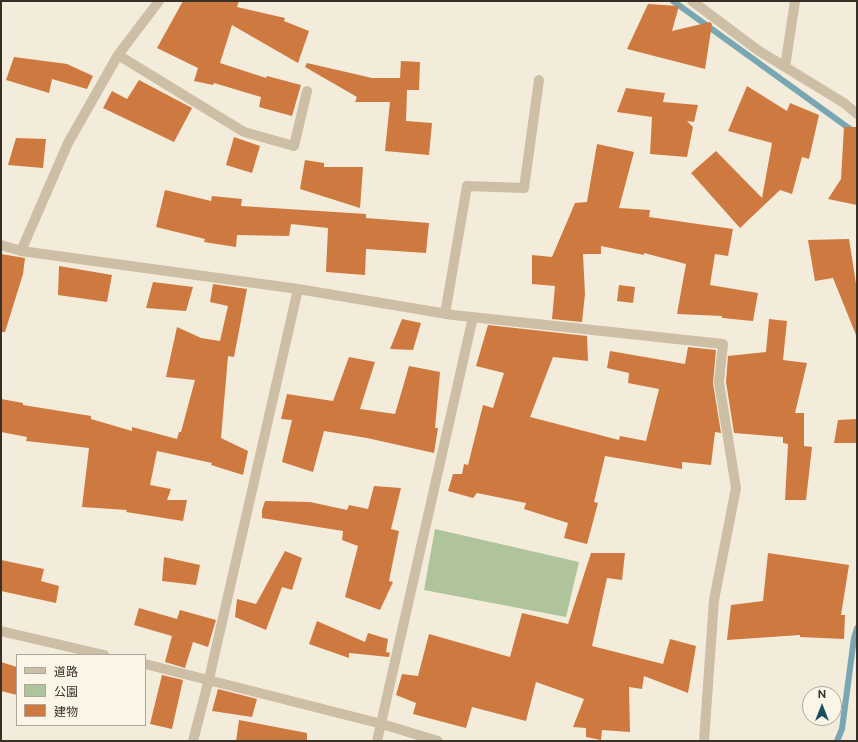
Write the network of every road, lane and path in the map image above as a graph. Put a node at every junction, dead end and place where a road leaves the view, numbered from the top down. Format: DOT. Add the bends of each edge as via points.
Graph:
graph roads {
  1 [pos="159,1"];
  2 [pos="692,1"];
  3 [pos="795,1"];
  4 [pos="118,55"];
  5 [pos="785,66"];
  6 [pos="539,80"];
  7 [pos="307,91"];
  8 [pos="857,114"];
  9 [pos="1,245"];
  10 [pos="21,251"];
  11 [pos="298,289"];
  12 [pos="445,314"];
  13 [pos="473,317"];
  14 [pos="1,631"];
  15 [pos="100,654"];
  16 [pos="146,664"];
  17 [pos="209,679"];
  18 [pos="382,724"];
  19 [pos="193,741"];
  20 [pos="378,741"];
  21 [pos="438,741"];
  22 [pos="704,741"];
  1 -- 4 [label="street"];
  2 -- 5 [label="street" via="760,51"];
  3 -- 5 [label="street"];
  4 -- 7 [label="street" via="244,132 294,146"];
  4 -- 10 [label="street" via="68,143"];
  5 -- 8 [label="street"];
  6 -- 12 [label="street" via="524,188 467,186"];
  9 -- 10 [label="street"];
  10 -- 11 [label="street"];
  11 -- 12 [label="street"];
  11 -- 17 [label="street"];
  12 -- 13 [label="street"];
  13 -- 18 [label="street"];
  13 -- 22 [label="street" via="723,344 719,382 736,488 714,600"];
  14 -- 15 [label="street"];
  16 -- 17 [label="street"];
  17 -- 18 [label="street"];
  17 -- 19 [label="street"];
  18 -- 20 [label="street"];
  18 -- 21 [label="street"];
}
